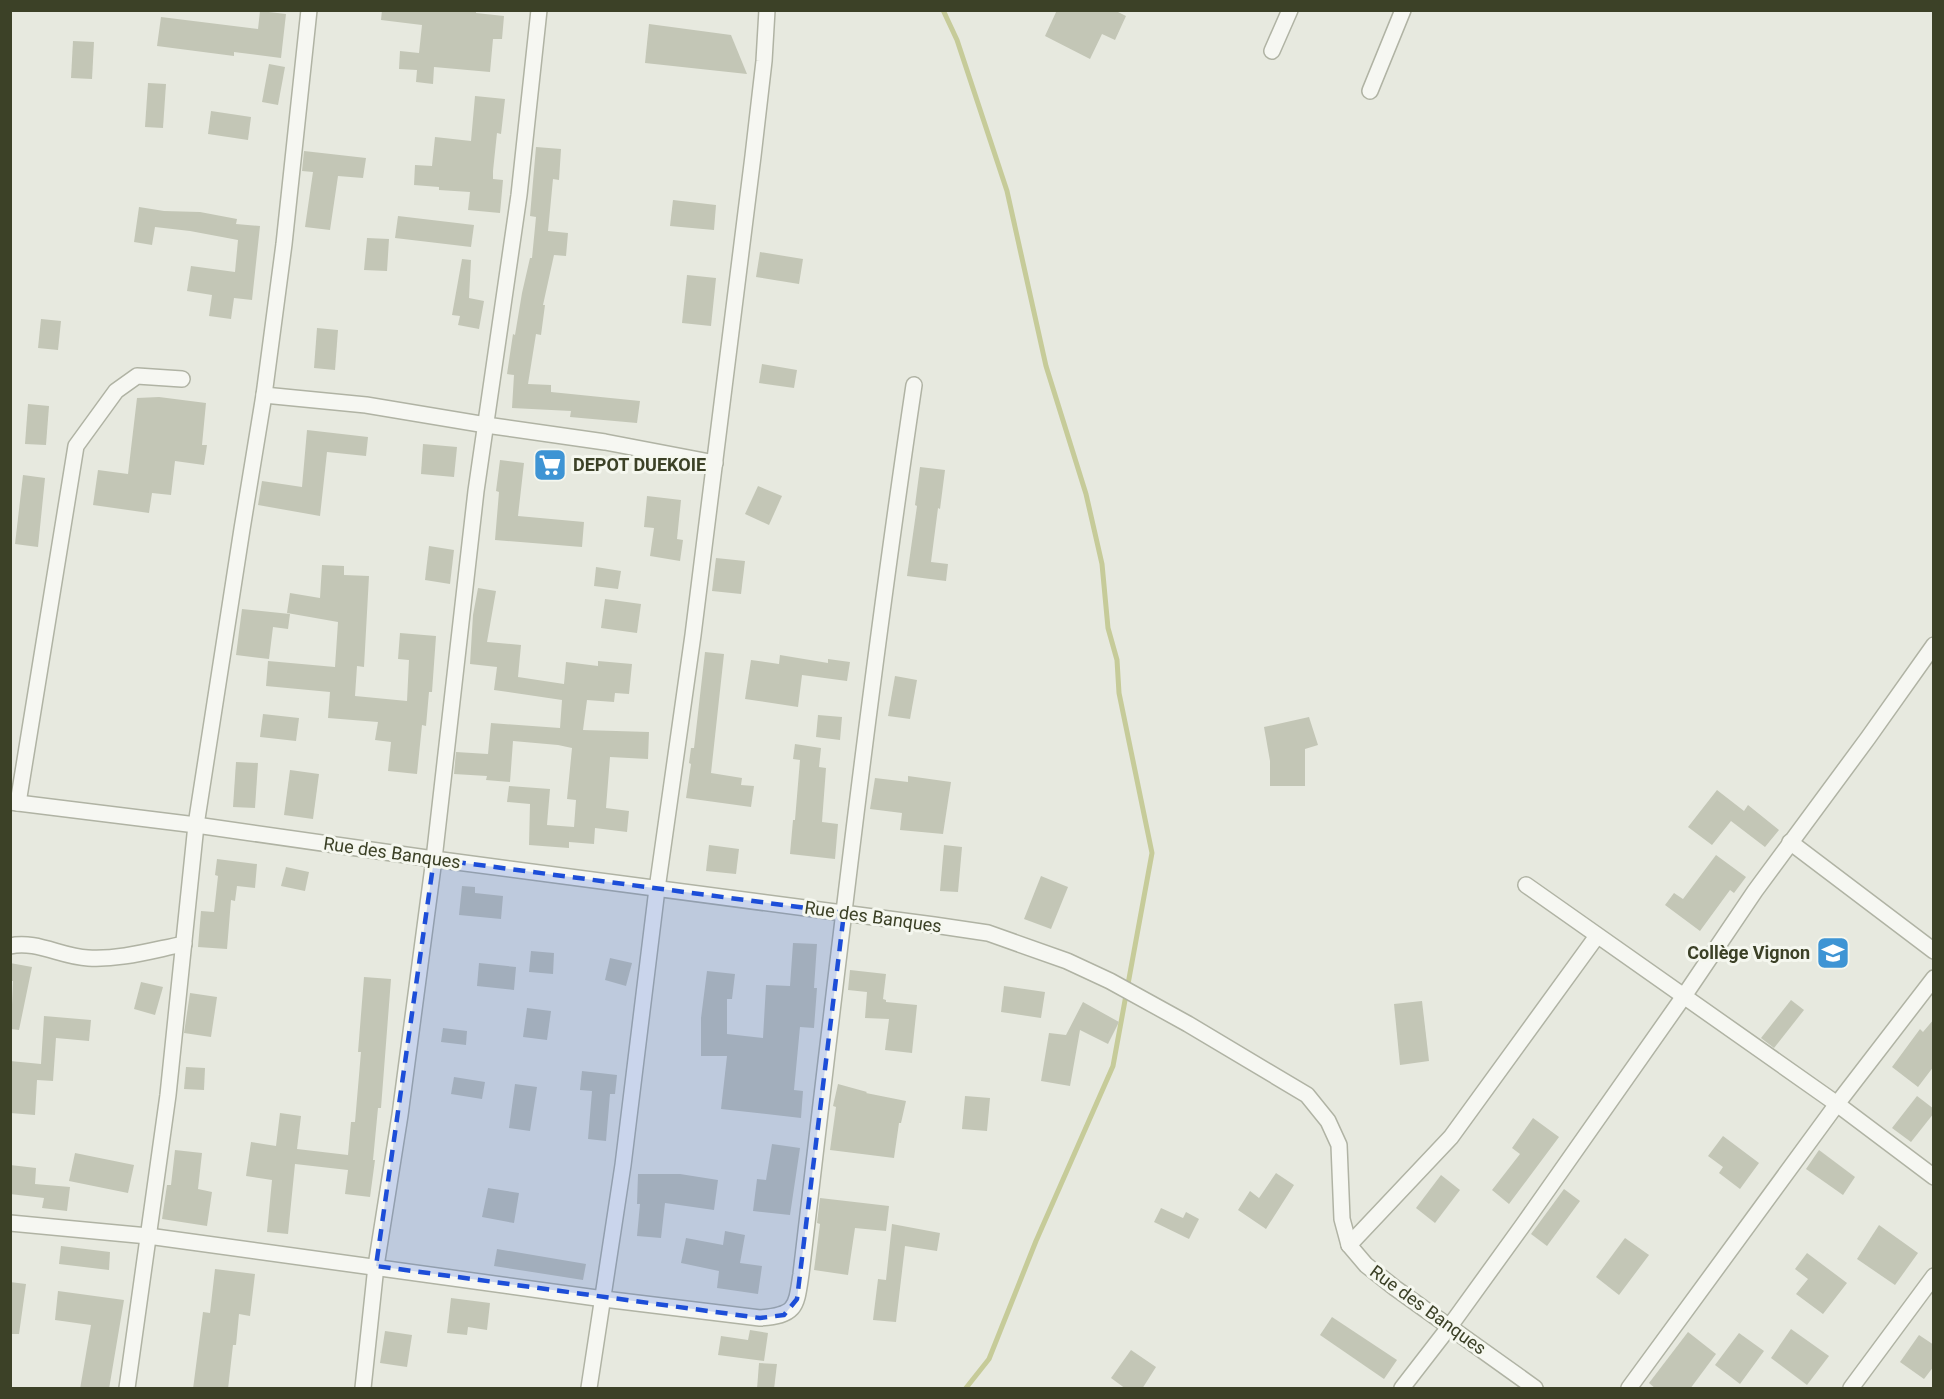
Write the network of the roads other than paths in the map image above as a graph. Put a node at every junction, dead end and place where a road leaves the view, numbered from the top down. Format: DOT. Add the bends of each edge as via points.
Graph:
graph roads {
  1 [pos="309,10"];
  2 [pos="539,10"];
  3 [pos="767,10"];
  4 [pos="1290,10"];
  5 [pos="1403,10"];
  6 [pos="1272,51"];
  7 [pos="1370,91"];
  8 [pos="182,379"];
  9 [pos="914,385"];
  10 [pos="264,394"];
  11 [pos="486,425"];
  12 [pos="715,463"];
  13 [pos="1934,645"];
  14 [pos="14,802"];
  15 [pos="196,825"];
  16 [pos="1790,842"];
  17 [pos="434,859"];
  18 [pos="1526,885"];
  19 [pos="657,889"];
  20 [pos="844,913"];
  21 [pos="1597,936"];
  22 [pos="184,944"];
  23 [pos="10,946"];
  24 [pos="1934,951"];
  25 [pos="1934,978"];
  26 [pos="1684,996"];
  27 [pos="1837,1104"];
  28 [pos="1934,1177"];
  29 [pos="10,1223"];
  30 [pos="148,1236"];
  31 [pos="1349,1245"];
  32 [pos="376,1266"];
  33 [pos="1934,1276"];
  34 [pos="604,1299"];
  35 [pos="1450,1326"];
  36 [pos="127,1389"];
  37 [pos="363,1389"];
  38 [pos="589,1389"];
  39 [pos="1402,1389"];
  40 [pos="1535,1389"];
  41 [pos="1629,1389"];
  42 [pos="1851,1389"];
  1 -- 10 [label="street"];
  2 -- 11 [label="street" via="519,195"];
  3 -- 12 [label="street"];
  4 -- 6 [label="street"];
  5 -- 7 [label="street"];
  8 -- 14 [label="street" via="137,376 116,391 76,446"];
  9 -- 20 [label="street"];
  10 -- 11 [label="street" via="366,405"];
  10 -- 15 [label="street"];
  11 -- 12 [label="street"];
  11 -- 17 [label="street"];
  12 -- 19 [label="street"];
  13 -- 16 [label="street"];
  14 -- 15 [label="street, Rue des Banques"];
  15 -- 17 [label="street, Rue des Banques"];
  15 -- 22 [label="street"];
  16 -- 24 [label="street"];
  16 -- 26 [label="street"];
  17 -- 19 [label="street, Rue des Banques"];
  17 -- 32 [label="street"];
  18 -- 21 [label="street"];
  19 -- 20 [label="street, Rue des Banques"];
  19 -- 34 [label="street"];
  20 -- 31 [label="street, Rue des Banques" via="988,933 1067,961 1188,1024 1307,1095 1328,1120 1339,1145 1342,1220"];
  20 -- 34 [label="street" via="801,1274 792,1309 784,1315 760,1318"];
  21 -- 26 [label="street"];
  21 -- 31 [label="street" via="1451,1137"];
  22 -- 23 [label="street" via="89,958 32,945"];
  22 -- 30 [label="street"];
  25 -- 27 [label="street"];
  26 -- 27 [label="street"];
  26 -- 35 [label="street"];
  27 -- 28 [label="street"];
  27 -- 41 [label="street"];
  29 -- 30 [label="street"];
  30 -- 32 [label="street"];
  30 -- 36 [label="street"];
  31 -- 35 [label="street, Rue des Banques" via="1366,1265"];
  32 -- 34 [label="street"];
  32 -- 37 [label="street"];
  33 -- 42 [label="street"];
  34 -- 38 [label="street"];
  35 -- 39 [label="street"];
  35 -- 40 [label="street, Rue des Banques"];
}
